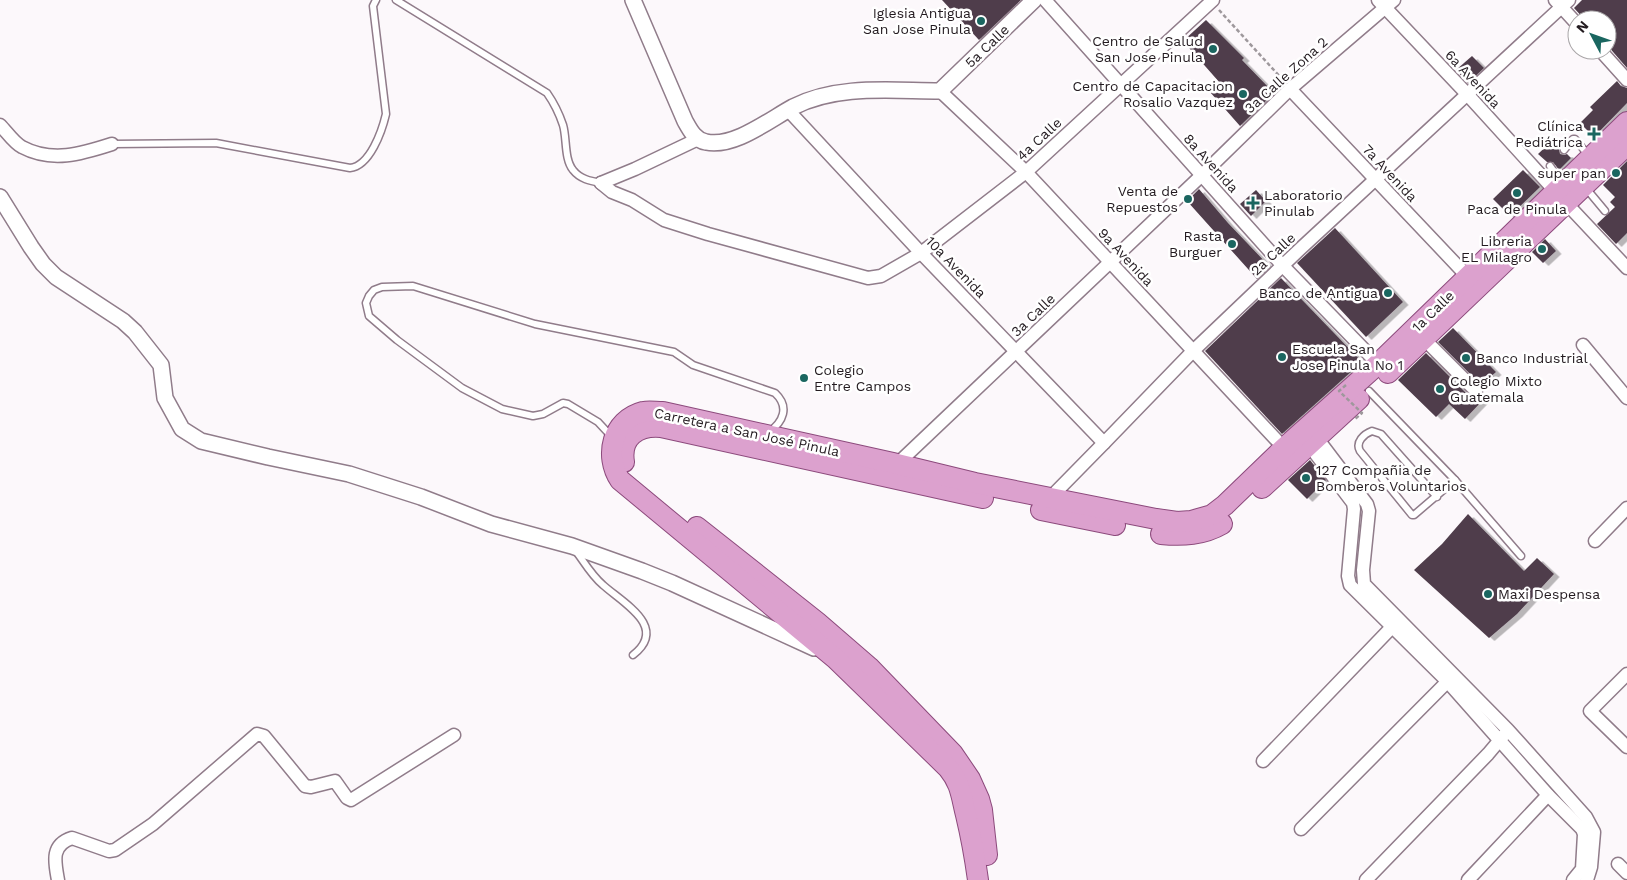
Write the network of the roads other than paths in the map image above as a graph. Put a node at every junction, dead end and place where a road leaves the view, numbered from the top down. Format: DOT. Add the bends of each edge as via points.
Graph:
graph roads {
  1 [pos="376,0"];
  2 [pos="396,0"];
  3 [pos="633,0"];
  4 [pos="1034,0"];
  5 [pos="1045,0"];
  6 [pos="1212,1"];
  7 [pos="1562,2"];
  8 [pos="1386,3"];
  9 [pos="1609,60"];
  10 [pos="1627,80"];
  11 [pos="1122,85"];
  12 [pos="1290,89"];
  13 [pos="940,91"];
  14 [pos="1467,94"];
  15 [pos="788,110"];
  16 [pos="1627,122"];
  17 [pos="0,125"];
  18 [pos="698,139"];
  19 [pos="112,144"];
  20 [pos="1627,145"];
  21 [pos="1564,150"];
  22 [pos="1590,157"];
  23 [pos="1550,166"];
  24 [pos="1026,172"];
  25 [pos="1202,175"];
  26 [pos="1375,179"];
  27 [pos="601,183"];
  28 [pos="1584,186"];
  29 [pos="1561,192"];
  30 [pos="0,197"];
  31 [pos="1605,212"];
  32 [pos="921,252"];
  33 [pos="1110,262"];
  34 [pos="1282,265"];
  35 [pos="1627,268"];
  36 [pos="1468,277"];
  37 [pos="1419,333"];
  38 [pos="1583,345"];
  39 [pos="1193,351"];
  40 [pos="1017,352"];
  41 [pos="1383,369"];
  42 [pos="1368,391"];
  43 [pos="1476,391"];
  44 [pos="1627,398"];
  45 [pos="764,434"];
  46 [pos="614,439"];
  47 [pos="1313,441"];
  48 [pos="1104,443"];
  49 [pos="1284,448"];
  50 [pos="892,470"];
  51 [pos="1455,480"];
  52 [pos="1436,497"];
  53 [pos="1050,498"];
  54 [pos="1239,501"];
  55 [pos="1627,508"];
  56 [pos="1595,541"];
  57 [pos="572,546"];
  58 [pos="1521,556"];
  59 [pos="1392,627"];
  60 [pos="633,654"];
  61 [pos="836,659"];
  62 [pos="1627,674"];
  63 [pos="1451,678"];
  64 [pos="454,735"];
  65 [pos="1504,735"];
  66 [pos="1627,747"];
  67 [pos="1263,761"];
  68 [pos="1548,795"];
  69 [pos="1301,829"];
  70 [pos="1618,864"];
  71 [pos="1627,873"];
  72 [pos="58,880"];
  73 [pos="978,880"];
  74 [pos="990,880"];
  75 [pos="1366,880"];
  76 [pos="1468,880"];
  77 [pos="1573,880"];
  78 [pos="1587,880"];
  1 -- 19 [label="lane" via="372,6 386,114 369,156 361,165 350,168 216,143"];
  2 -- 27 [label="lane" via="546,94 562,124 572,170 585,180"];
  3 -- 18 [label="street" via="685,121"];
  4 -- 13 [label="street, 5a Calle"];
  5 -- 11 [label="street, 8a Avenida"];
  6 -- 11 [label="street, 4a Calle"];
  7 -- 14 [label="street, 2a Calle"];
  8 -- 12 [label="street, 3a Calle Zona 2"];
  8 -- 14 [label="street, 6a Avenida"];
  9 -- 10 [label="street"];
  11 -- 24 [label="street, 4a Calle"];
  11 -- 25 [label="street, 8a Avenida"];
  12 -- 25 [label="street, 3a Calle Zona 2"];
  12 -- 26 [label="street, 7a Avenida"];
  13 -- 15 [label="street" via="854,90 813,99"];
  13 -- 24 [label="street, 9a Avenida"];
  14 -- 26 [label="street, 2a Calle"];
  14 -- 29 [label="street, 6a Avenida"];
  15 -- 18 [label="street" via="731,141 706,143"];
  15 -- 32 [label="street, 10a Avenida"];
  16 -- 22 [label="main road, 1a Calle"];
  17 -- 19 [label="street" via="20,146 48,157 84,153"];
  18 -- 27 [label="street"];
  20 -- 28 [label="main road, 1a Calle"];
  21 -- 22 [label="lane" via="1575,139"];
  22 -- 29 [label="main road, 1a Calle"];
  23 -- 29 [label="lane"];
  24 -- 32 [label="street, 4a Calle"];
  24 -- 33 [label="street, 9a Avenida"];
  25 -- 33 [label="street, 3a Calle"];
  25 -- 34 [label="street, 8a Avenida"];
  26 -- 34 [label="street, 2a Calle"];
  26 -- 36 [label="street, 7a Avenida"];
  27 -- 32 [label="street, 4a Calle" via="664,220 868,278 882,276"];
  28 -- 29 [label="main road, 1a Calle"];
  28 -- 31 [label="lane"];
  29 -- 35 [label="street, 6a Avenida"];
  29 -- 36 [label="main road, 1a Calle"];
  29 -- 37 [label="main road, 1a Calle"];
  30 -- 57 [label="street" via="43,264 56,277 135,332 161,365 165,398 182,429 201,441 349,474 491,524"];
  32 -- 40 [label="street, 10a Avenida"];
  33 -- 39 [label="street, 9a Avenida"];
  33 -- 40 [label="street, 3a Calle"];
  34 -- 39 [label="street, 2a Calle"];
  34 -- 41 [label="street, 8a Avenida"];
  36 -- 37 [label="main road, 1a Calle"];
  37 -- 41 [label="main road, 1a Calle"];
  37 -- 43 [label="street"];
  38 -- 44 [label="street"];
  39 -- 48 [label="street, 2a Calle"];
  39 -- 49 [label="street, 9a Avenida"];
  40 -- 48 [label="street, 10a Avenida"];
  40 -- 50 [label="street, 3a Calle"];
  41 -- 42 [label="main road, 1a Calle"];
  41 -- 49 [label="main road, 1a Calle"];
  42 -- 47 [label="main road, 1a Calle"];
  42 -- 51 [label="lane"];
  45 -- 46 [label="main road, Carretera a San José Pinula" via="663,412 642,412 619,428"];
  45 -- 46 [label="lane" via="778,425 783,415 783,405 775,393 693,365 674,352 535,324 412,286 382,287 369,296 366,303 369,316 462,388 502,409 533,416 563,403 568,404 598,422"];
  45 -- 50 [label="main road, Carretera a San José Pinula"];
  46 -- 61 [label="main road" via="612,461 620,480"];
  47 -- 54 [label="main road, 1a Calle"];
  47 -- 59 [label="street" via="1353,503 1350,585"];
  47 -- 63 [label="street" via="1367,504 1364,584"];
  48 -- 53 [label="street, 2a Calle"];
  49 -- 54 [label="main road, 1a Calle"];
  50 -- 53 [label="main road, Carretera a San José Pinula"];
  50 -- 54 [label="main road, Carretera a San José Pinula" via="972,496 1172,535 1211,530 1225,522"];
  50 -- 74 [label="main road, Carretera a San José Pinula" via="661,427 635,432 626,443 623,454 630,474 818,622 869,667 953,754 970,779 982,810"];
  51 -- 52 [label="lane"];
  51 -- 58 [label="lane"];
  52 -- 52 [label="lane" via="1412,515 1360,451 1358,443 1363,436 1372,431 1381,434"];
  53 -- 54 [label="main road, Carretera a San José Pinula" via="1184,522 1212,515"];
  55 -- 56 [label="street"];
  57 -- 60 [label="lane" via="601,584 645,623 645,643"];
  57 -- 61 [label="street" via="672,583"];
  59 -- 63 [label="street"];
  59 -- 67 [label="street"];
  61 -- 73 [label="main road" via="954,775 962,794"];
  62 -- 66 [label="street" via="1590,711"];
  63 -- 65 [label="street"];
  63 -- 69 [label="street"];
  64 -- 72 [label="street" via="350,800 335,781 306,786 264,736 257,734 153,824 115,850 109,851 72,838 66,840 54,861"];
  65 -- 68 [label="street"];
  65 -- 75 [label="street"];
  65 -- 78 [label="street" via="1550,778 1594,830"];
  68 -- 76 [label="street"];
  68 -- 77 [label="street" via="1584,834 1582,869"];
  70 -- 71 [label="street"];
}
